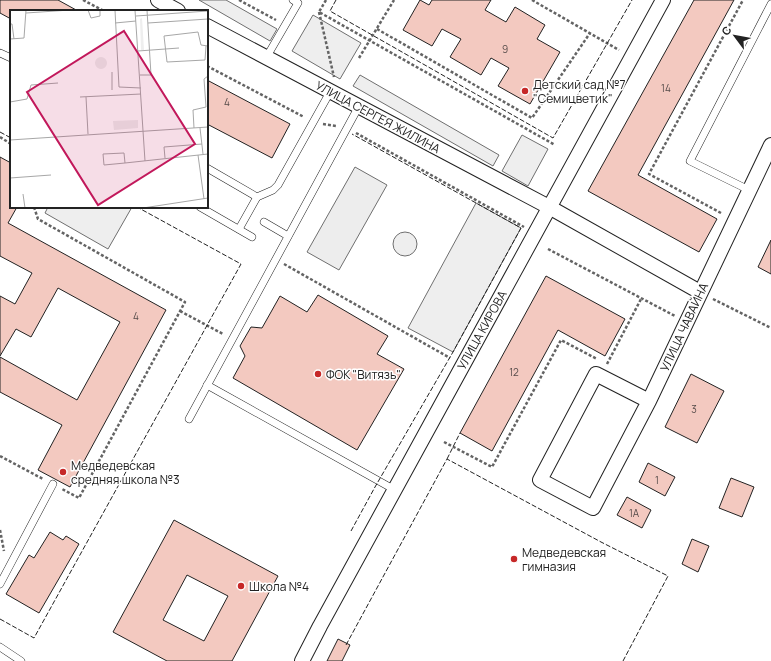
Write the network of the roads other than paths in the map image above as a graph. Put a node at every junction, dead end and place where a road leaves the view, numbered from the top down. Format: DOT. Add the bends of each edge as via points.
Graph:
graph roads {
  1 [pos="158,0"];
  2 [pos="293,0"];
  3 [pos="663,0"];
  4 [pos="771,4"];
  5 [pos="176,10"];
  6 [pos="208,27"];
  7 [pos="0,53"];
  8 [pos="10,58"];
  9 [pos="266,58"];
  10 [pos="334,94"];
  11 [pos="358,106"];
  12 [pos="771,145"];
  13 [pos="208,169"];
  14 [pos="749,190"];
  15 [pos="257,197"];
  16 [pos="549,207"];
  17 [pos="202,208"];
  18 [pos="264,222"];
  19 [pos="239,229"];
  20 [pos="252,236"];
  21 [pos="288,236"];
  22 [pos="700,292"];
  23 [pos="207,385"];
  24 [pos="648,402"];
  25 [pos="188,418"];
  26 [pos="53,484"];
  27 [pos="395,490"];
  28 [pos="0,584"];
  29 [pos="0,647"];
  30 [pos="21,661"];
  31 [pos="302,661"];
  1 -- 5 [label="street"];
  2 -- 9 [label="lane" via="298,3"];
  3 -- 16 [label="street, УЛИЦА КИРОВА"];
  4 -- 14 [label="lane" via="690,160"];
  6 -- 9 [label="street, УЛИЦА СЕРГЕЯ ЖИЛИНА"];
  7 -- 8 [label="lane"];
  9 -- 10 [label="street, УЛИЦА СЕРГЕЯ ЖИЛИНА"];
  10 -- 11 [label="street, УЛИЦА СЕРГЕЯ ЖИЛИНА"];
  10 -- 15 [label="lane" via="313,122 278,184 266,194"];
  11 -- 16 [label="street, УЛИЦА СЕРГЕЯ ЖИЛИНА"];
  11 -- 21 [label="lane"];
  12 -- 14 [label="street, УЛИЦА ЧАВАЙНА"];
  13 -- 15 [label="lane"];
  14 -- 22 [label="street, УЛИЦА ЧАВАЙНА"];
  15 -- 19 [label="lane"];
  16 -- 22 [label="street, УЛИЦА СЕРГЕЯ ЖИЛИНА"];
  16 -- 27 [label="street, УЛИЦА КИРОВА"];
  17 -- 19 [label="lane"];
  18 -- 21 [label="lane"];
  19 -- 20 [label="lane"];
  21 -- 23 [label="lane"];
  22 -- 24 [label="street, УЛИЦА ЧАВАЙНА"];
  23 -- 25 [label="lane"];
  23 -- 27 [label="lane"];
  24 -- 24 [label="street, УЛИЦА ЧАВАЙНА" via="596,374 540,480 593,508"];
  26 -- 28 [label="lane"];
  27 -- 31 [label="street, УЛИЦА КИРОВА"];
  29 -- 30 [label="lane"];
}
